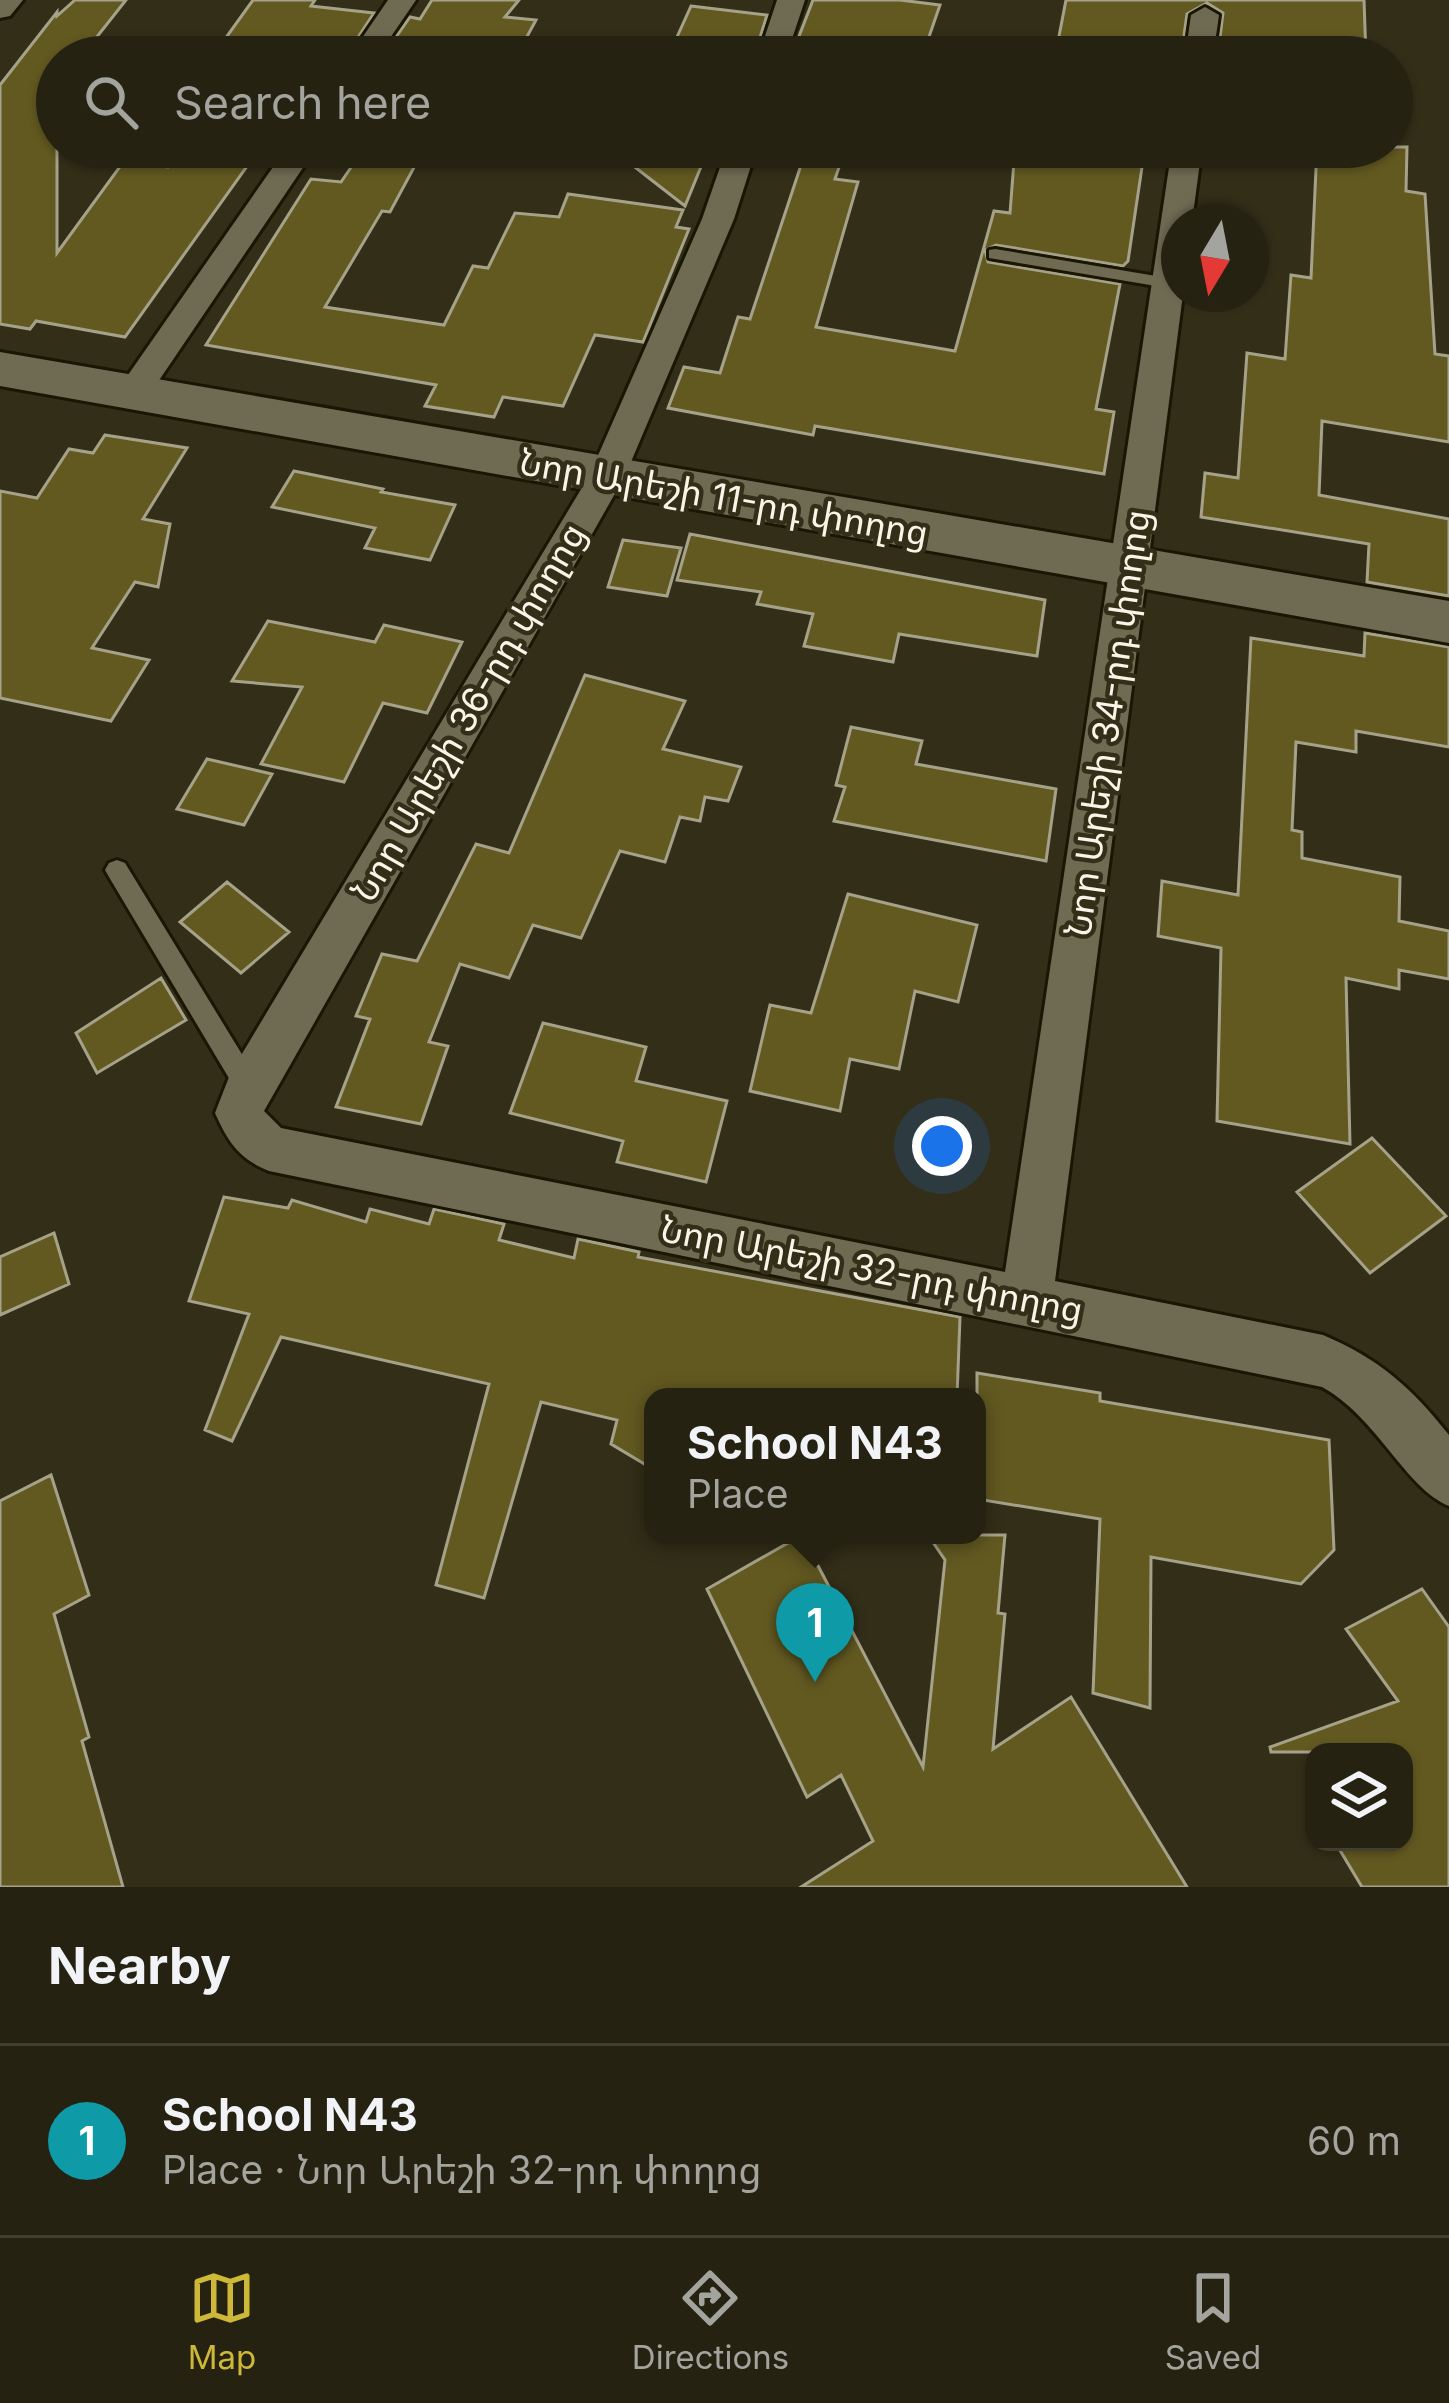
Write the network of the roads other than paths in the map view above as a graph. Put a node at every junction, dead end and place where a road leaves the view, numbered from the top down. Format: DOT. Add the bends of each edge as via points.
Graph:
graph roads {
  1 [pos="10,0"];
  2 [pos="402,0"];
  3 [pos="790,0"];
  4 [pos="0,10"];
  5 [pos="1205,15"];
  6 [pos="377,36"];
  7 [pos="779,36"];
  8 [pos="1202,36"];
  9 [pos="288,168"];
  10 [pos="735,168"];
  11 [pos="1184,168"];
  12 [pos="1179,204"];
  13 [pos="995,254"];
  14 [pos="1161,282"];
  15 [pos="1164,312"];
  16 [pos="0,369"];
  17 [pos="133,393"];
  18 [pos="607,476"];
  19 [pos="1129,567"];
  20 [pos="1449,622"];
  21 [pos="118,870"];
  22 [pos="249,1110"];
  23 [pos="1027,1299"];
  24 [pos="1449,1479"];
  1 -- 4 [label="street"];
  2 -- 6 [label="street"];
  3 -- 7 [label="street"];
  5 -- 8 [label="street"];
  9 -- 17 [label="street"];
  10 -- 18 [label="street, Նոր Արեշի 36-րդ փողոց"];
  11 -- 12 [label="street, Նոր Արեշի 34-րդ փողոց"];
  13 -- 14 [label="lane"];
  15 -- 19 [label="street, Նոր Արեշի 34-րդ փողոց"];
  16 -- 17 [label="street, Նոր Արեշի 11-րդ փողոց"];
  17 -- 18 [label="street, Նոր Արեշի 11-րդ փողոց"];
  18 -- 19 [label="street, Նոր Արեշի 11-րդ փողոց"];
  18 -- 22 [label="street, Նոր Արեշի 36-րդ փողոց"];
  19 -- 20 [label="street, Նոր Արեշի 11-րդ փողոց"];
  19 -- 23 [label="street, Նոր Արեշի 34-րդ փողոց"];
  21 -- 22 [label="lane"];
  22 -- 23 [label="street, Նոր Արեշի 32-րդ փողոց" via="269,1148"];
  23 -- 24 [label="street, Նոր Արեշի 32-րդ փողոց" via="1355,1372"];
}
